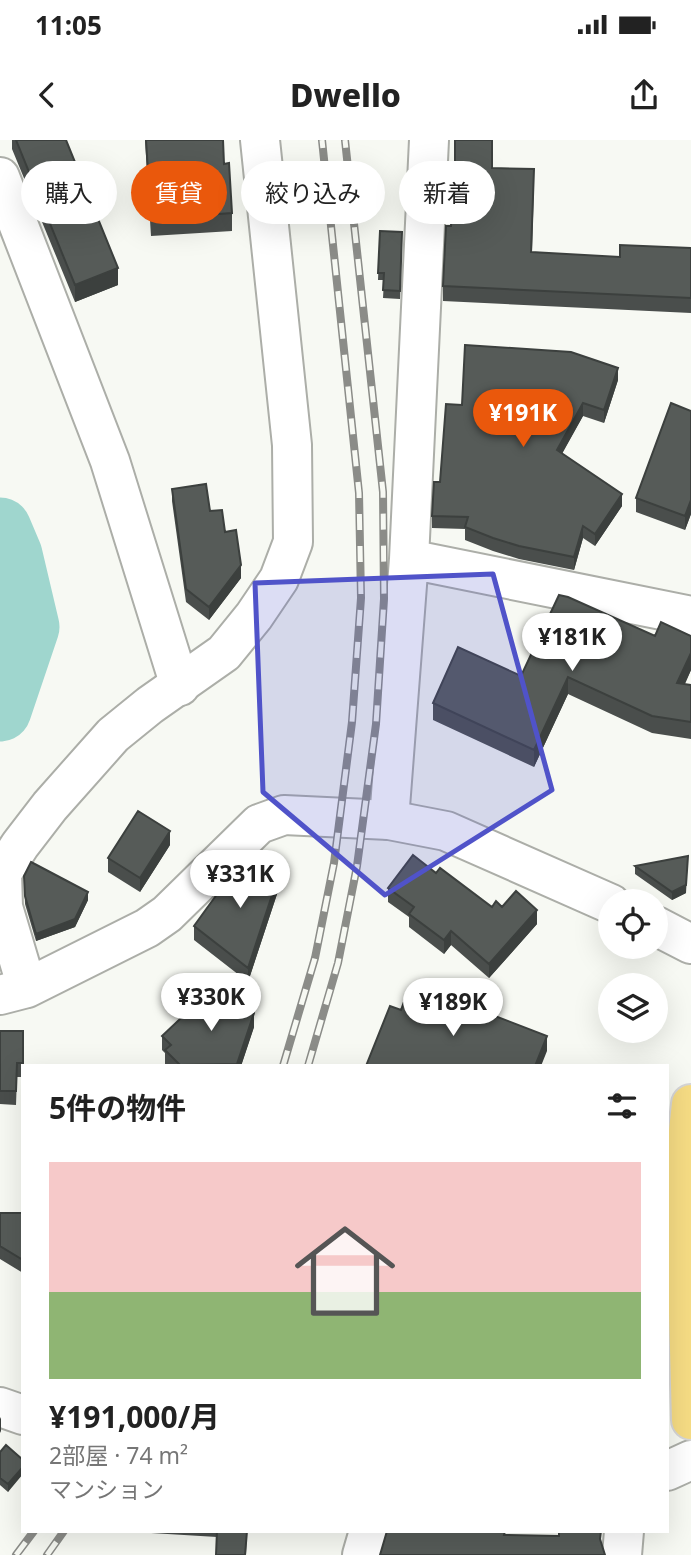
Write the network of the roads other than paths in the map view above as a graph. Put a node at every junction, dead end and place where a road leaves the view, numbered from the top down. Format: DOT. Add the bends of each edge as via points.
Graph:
graph roads {
  1 [pos="260,140"];
  2 [pos="429,140"];
  3 [pos="0,177"];
  4 [pos="409,559"];
  5 [pos="691,616"];
  6 [pos="180,686"];
  7 [pos="389,820"];
  8 [pos="598,898"];
  9 [pos="668,932"];
  10 [pos="691,944"];
  11 [pos="14,991"];
  12 [pos="691,1104"];
  13 [pos="677,1278"];
  14 [pos="0,1407"];
  15 [pos="21,1414"];
  16 [pos="691,1420"];
  17 [pos="691,1460"];
  18 [pos="669,1470"];
  19 [pos="368,1533"];
  20 [pos="624,1533"];
  21 [pos="362,1555"];
  22 [pos="622,1555"];
  1 -- 6 [label="street" via="292,445 293,542 279,579 254,616 224,653"];
  2 -- 4 [label="street"];
  3 -- 6 [label="street" via="110,461"];
  4 -- 5 [label="street"];
  4 -- 7 [label="street"];
  6 -- 11 [label="street" via="113,735 50,806 2,873"];
  7 -- 8 [label="street" via="446,831"];
  7 -- 11 [label="street" via="284,815 259,824 147,928"];
  9 -- 10 [label="street"];
  12 -- 13 [label="highway"];
  13 -- 16 [label="highway"];
  14 -- 15 [label="street"];
  17 -- 18 [label="street"];
  19 -- 21 [label="street"];
  20 -- 22 [label="street"];
}
